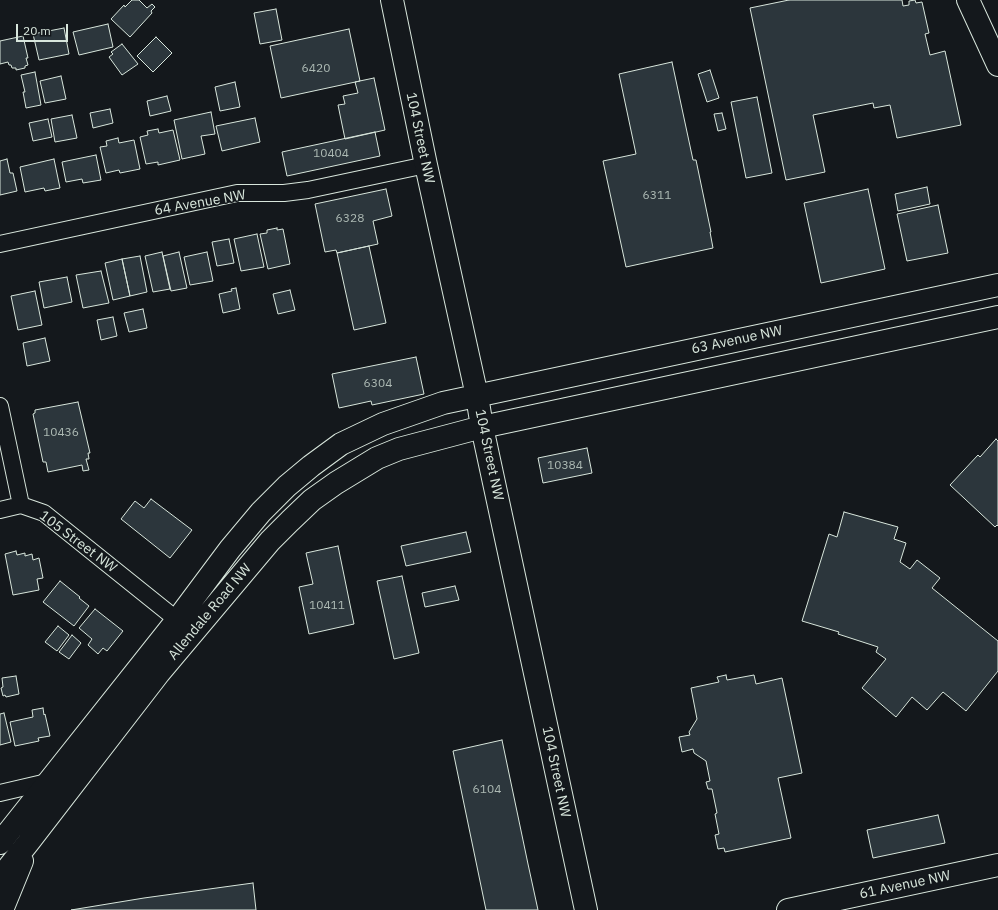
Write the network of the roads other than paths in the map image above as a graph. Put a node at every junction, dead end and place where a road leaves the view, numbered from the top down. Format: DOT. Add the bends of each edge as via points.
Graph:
graph roads {
  1 [pos="392,0"];
  2 [pos="968,0"];
  3 [pos="998,65"];
  4 [pos="426,165"];
  5 [pos="0,244"];
  6 [pos="998,285"];
  7 [pos="998,317"];
  8 [pos="476,396"];
  9 [pos="0,406"];
  10 [pos="482,427"];
  11 [pos="21,505"];
  12 [pos="0,510"];
  13 [pos="185,626"];
  14 [pos="48,782"];
  15 [pos="0,792"];
  16 [pos="3,832"];
  17 [pos="28,844"];
  18 [pos="998,865"];
  19 [pos="0,878"];
  20 [pos="2,910"];
  21 [pos="586,910"];
  22 [pos="788,910"];
  1 -- 4 [label="main road, 104 Street NW"];
  2 -- 3 [label="main road"];
  4 -- 5 [label="street, 64 Avenue NW" via="308,190 238,193"];
  4 -- 8 [label="main road, 104 Street NW"];
  6 -- 8 [label="main road, 63 Avenue NW"];
  7 -- 10 [label="main road"];
  8 -- 10 [label="main road, 104 Street NW"];
  8 -- 13 [label="main road, Allendale Road NW" via="443,403 383,424 341,444 311,466 261,512 230,549"];
  9 -- 11 [label="street, 105 Street NW"];
  10 -- 13 [label="main road, Allendale Road NW" via="399,449 376,458 336,483 312,500"];
  10 -- 21 [label="main road, 104 Street NW"];
  11 -- 12 [label="street"];
  11 -- 13 [label="street, 105 Street NW" via="44,513"];
  13 -- 14 [label="main road, Allendale Road NW"];
  13 -- 17 [label="main road, Allendale Road NW" via="159,673"];
  14 -- 15 [label="street"];
  14 -- 16 [label="main road, Allendale Road NW"];
  16 -- 17 [label="street"];
  17 -- 19 [label="main road, Allendale Road NW"];
  17 -- 20 [label="main road"];
  18 -- 22 [label="main road, 61 Avenue NW"];
}
